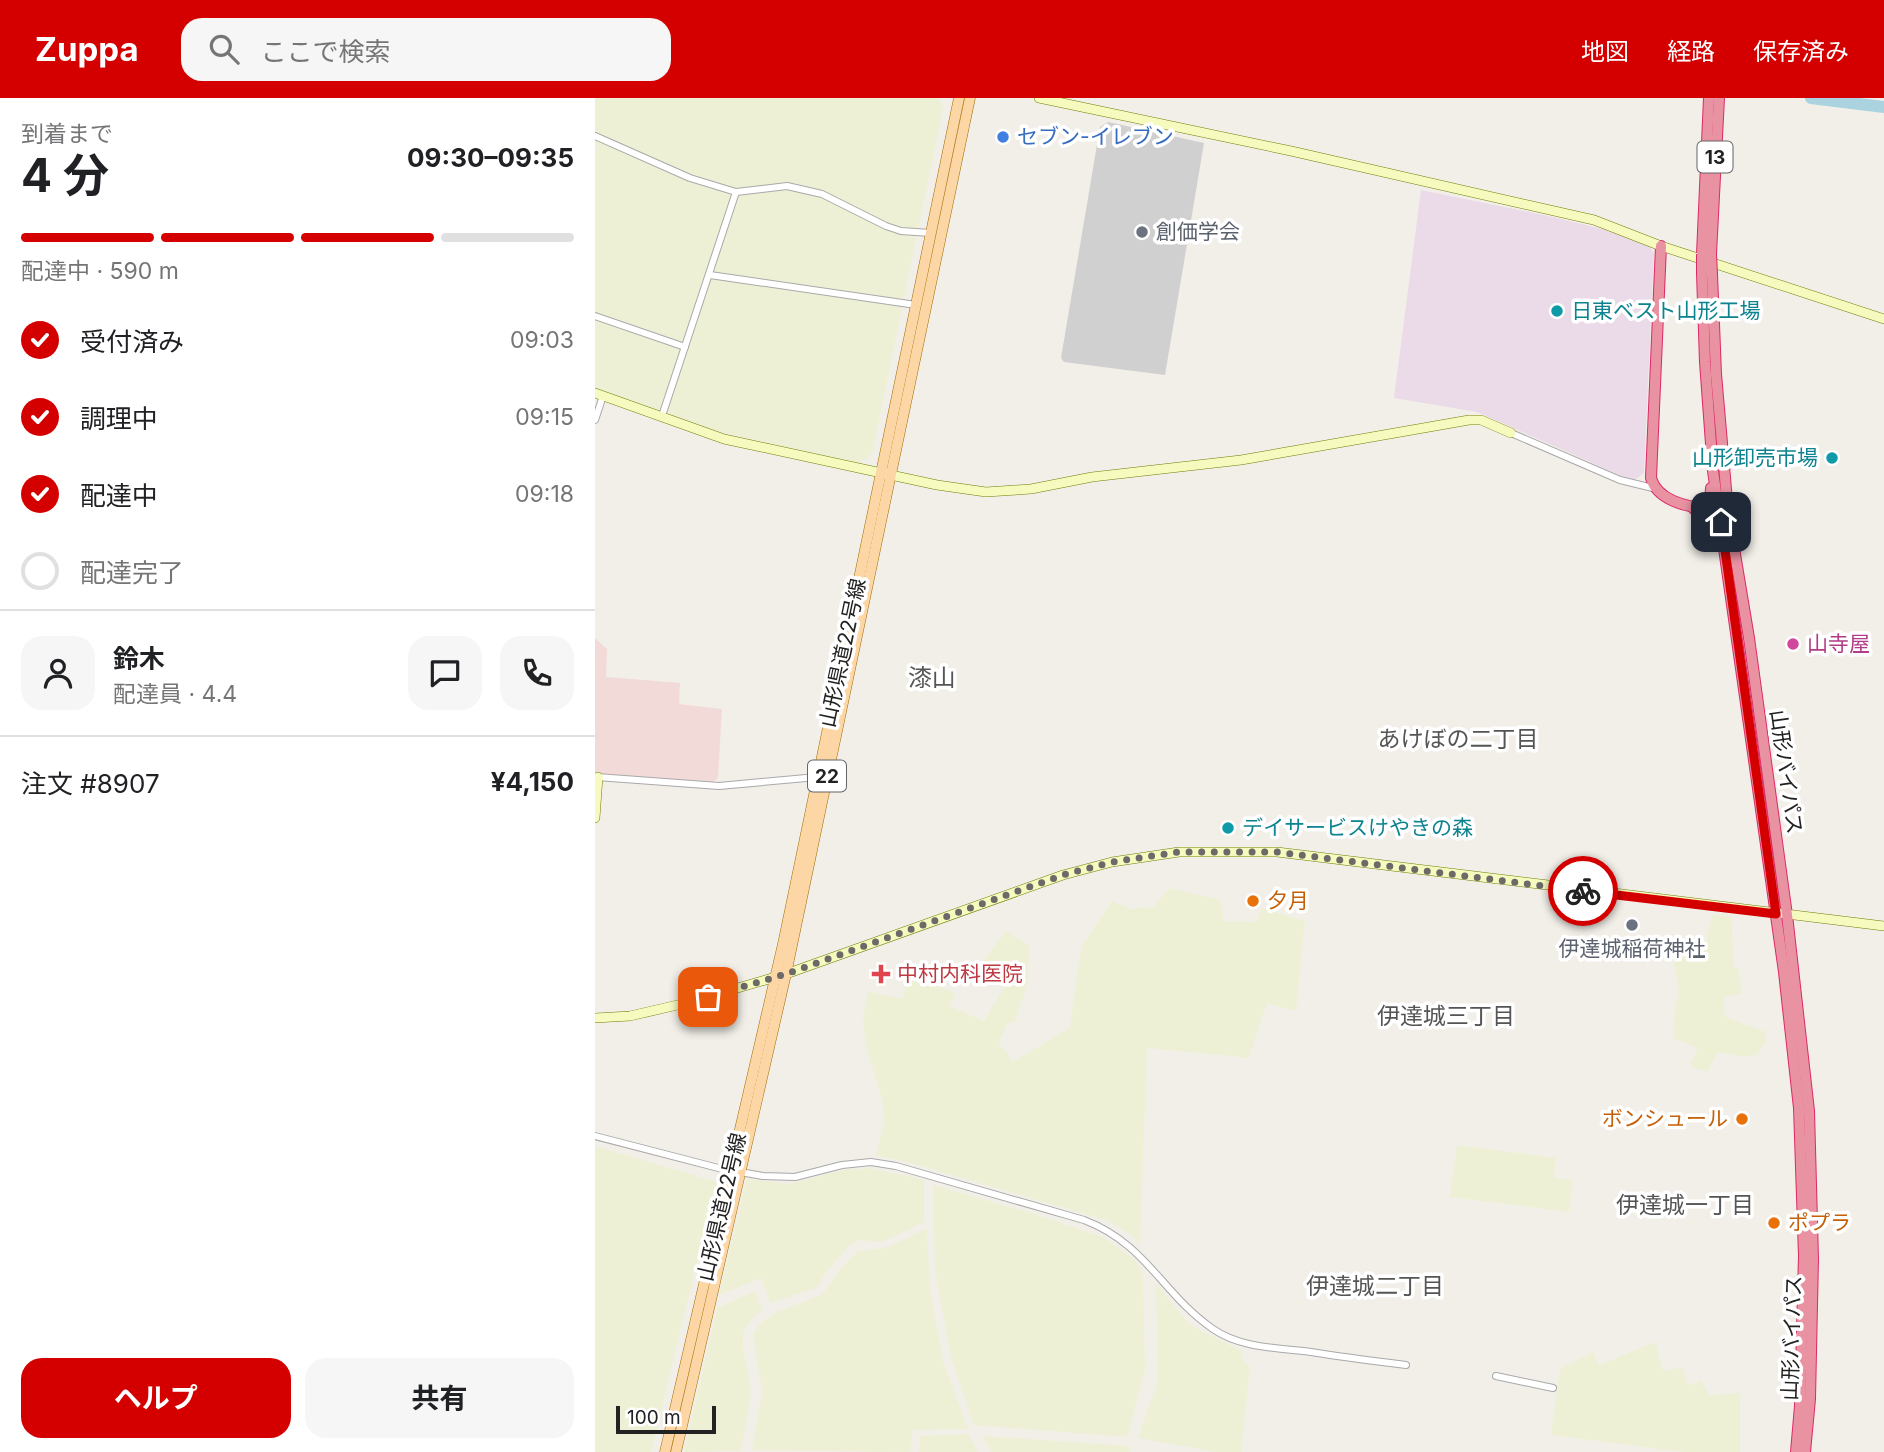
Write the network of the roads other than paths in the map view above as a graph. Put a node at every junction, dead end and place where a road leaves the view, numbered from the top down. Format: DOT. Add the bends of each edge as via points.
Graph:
graph roads {
  1 [pos="959,98"];
  2 [pos="970,98"];
  3 [pos="1038,98"];
  4 [pos="1709,98"];
  5 [pos="1719,98"];
  6 [pos="595,136"];
  7 [pos="736,192"];
  8 [pos="1707,215"];
  9 [pos="931,233"];
  10 [pos="1661,246"];
  11 [pos="1707,274"];
  12 [pos="710,275"];
  13 [pos="916,305"];
  14 [pos="595,316"];
  15 [pos="1884,318"];
  16 [pos="685,347"];
  17 [pos="599,395"];
  18 [pos="662,416"];
  19 [pos="595,420"];
  20 [pos="1710,430"];
  21 [pos="1511,433"];
  22 [pos="886,474"];
  23 [pos="1653,488"];
  24 [pos="1693,508"];
  25 [pos="1737,637"];
  26 [pos="596,777"];
  27 [pos="817,777"];
  28 [pos="595,818"];
  29 [pos="1781,914"];
  30 [pos="1884,926"];
  31 [pos="786,974"];
  32 [pos="775,978"];
  33 [pos="595,1018"];
  34 [pos="595,1136"];
  35 [pos="735,1171"];
  36 [pos="1406,1365"];
  37 [pos="1496,1376"];
  38 [pos="1553,1388"];
  39 [pos="665,1452"];
  40 [pos="676,1452"];
  41 [pos="1796,1452"];
  42 [pos="1805,1452"];
  1 -- 9 [label="main road, 山形県道22号線 / 22"];
  2 -- 22 [label="main road, 山形県道22号線 / 22"];
  3 -- 10 [label="street" via="1555,210"];
  4 -- 8 [label="highway, 山形バイパス / 13"];
  5 -- 8 [label="highway, 山形バイパス / 13"];
  6 -- 7 [label="street" via="689,178"];
  7 -- 9 [label="street" via="787,186 822,194 885,226"];
  7 -- 12 [label="street"];
  8 -- 11 [label="highway, 山形バイパス / 13, bridge"];
  9 -- 13 [label="main road, 山形県道22号線 / 22"];
  10 -- 15 [label="street"];
  10 -- 23 [label="highway" via="1650,464"];
  11 -- 20 [label="highway, 山形バイパス / 13" via="1705,362"];
  11 -- 29 [label="highway, 山形バイパス / 13" via="1728,512"];
  12 -- 13 [label="street"];
  12 -- 16 [label="street"];
  13 -- 22 [label="main road, 山形県道22号線 / 22"];
  14 -- 16 [label="street"];
  16 -- 18 [label="street"];
  17 -- 18 [label="street"];
  17 -- 19 [label="street"];
  18 -- 22 [label="street" via="725,439"];
  20 -- 24 [label="highway" via="1710,503 1706,508"];
  20 -- 25 [label="highway, 山形バイパス / 13"];
  21 -- 22 [label="street" via="1469,420 1241,460 986,492"];
  21 -- 23 [label="street" via="1620,480"];
  22 -- 27 [label="main road, 山形県道22号線 / 22"];
  22 -- 31 [label="main road, 山形県道22号線 / 22"];
  23 -- 24 [label="highway"];
  24 -- 25 [label="highway" via="1718,536"];
  25 -- 29 [label="highway, 山形バイパス / 13"];
  26 -- 27 [label="street" via="719,786"];
  26 -- 28 [label="street"];
  27 -- 32 [label="main road, 山形県道22号線 / 22"];
  29 -- 30 [label="street"];
  29 -- 31 [label="street" via="1277,852 1179,852 1063,875"];
  29 -- 41 [label="highway, 山形バイパス / 13" via="1799,1108 1803,1209"];
  29 -- 42 [label="highway, 山形バイパス / 13" via="1812,1172 1813,1321"];
  31 -- 32 [label="street"];
  31 -- 35 [label="main road, 山形県道22号線 / 22"];
  32 -- 33 [label="street" via="630,1016"];
  32 -- 35 [label="main road, 山形県道22号線 / 22"];
  34 -- 35 [label="street"];
  35 -- 36 [label="street" via="795,1177 871,1162 1084,1220 1135,1250 1199,1318 1227,1337 1260,1346"];
  35 -- 39 [label="main road, 山形県道22号線 / 22"];
  35 -- 40 [label="main road, 山形県道22号線 / 22"];
  37 -- 38 [label="street"];
}
